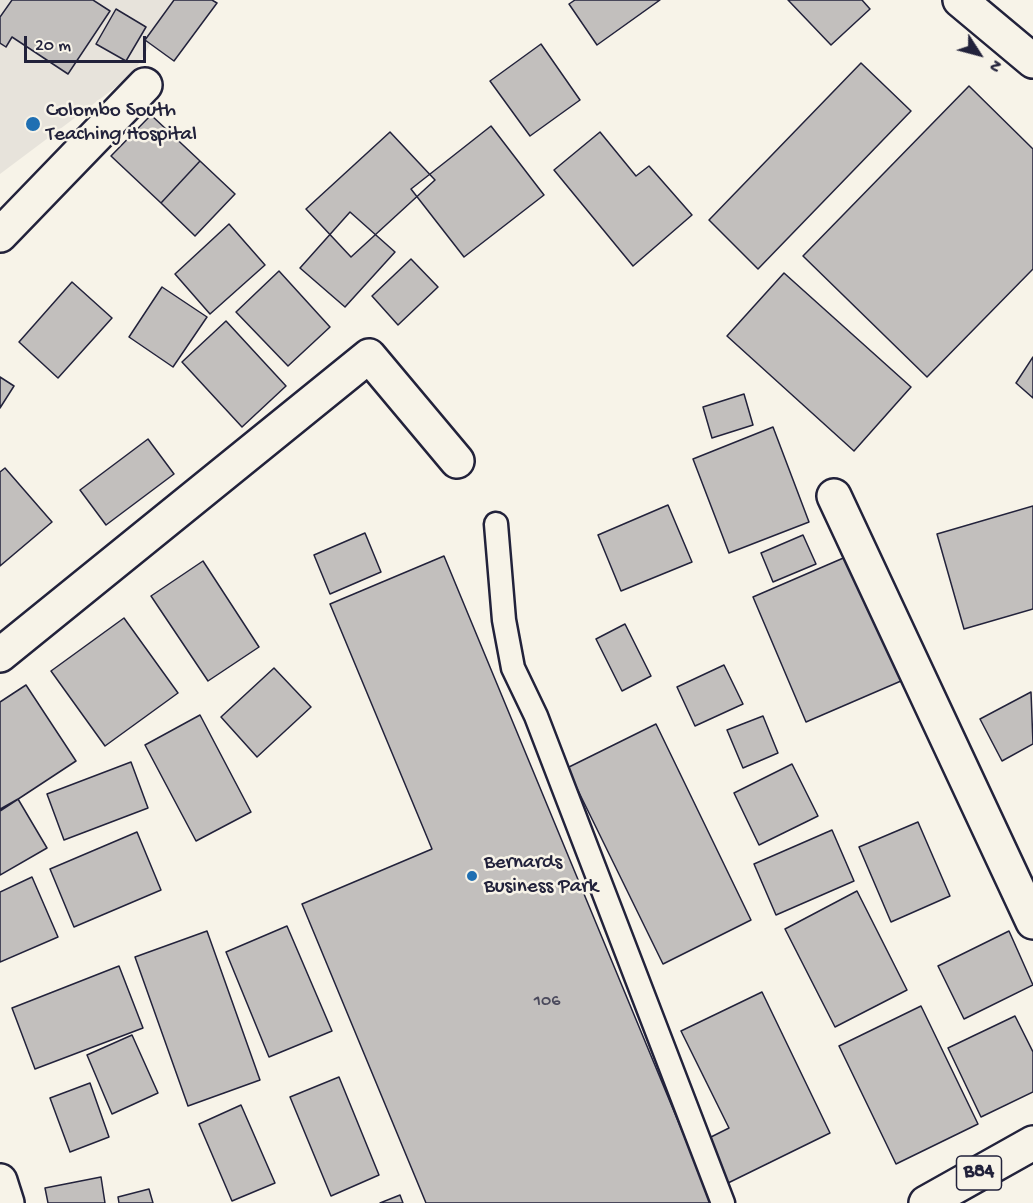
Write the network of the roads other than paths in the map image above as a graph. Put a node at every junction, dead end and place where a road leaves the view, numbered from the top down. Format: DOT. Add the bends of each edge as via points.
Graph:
graph roads {
  1 [pos="960,0"];
  2 [pos="1033,61"];
  3 [pos="145,85"];
  4 [pos="0,235"];
  5 [pos="457,461"];
  6 [pos="834,496"];
  7 [pos="496,524"];
  8 [pos="0,655"];
  9 [pos="1033,922"];
  10 [pos="1033,1143"];
  11 [pos="0,1181"];
  12 [pos="7,1203"];
  13 [pos="723,1203"];
  14 [pos="926,1203"];
  1 -- 2 [label="street"];
  3 -- 4 [label="street"];
  5 -- 8 [label="street" via="369,356"];
  6 -- 9 [label="street"];
  7 -- 13 [label="lane" via="504,620 513,668 536,716"];
  10 -- 14 [label="street, B84"];
  11 -- 12 [label="street"];
}
